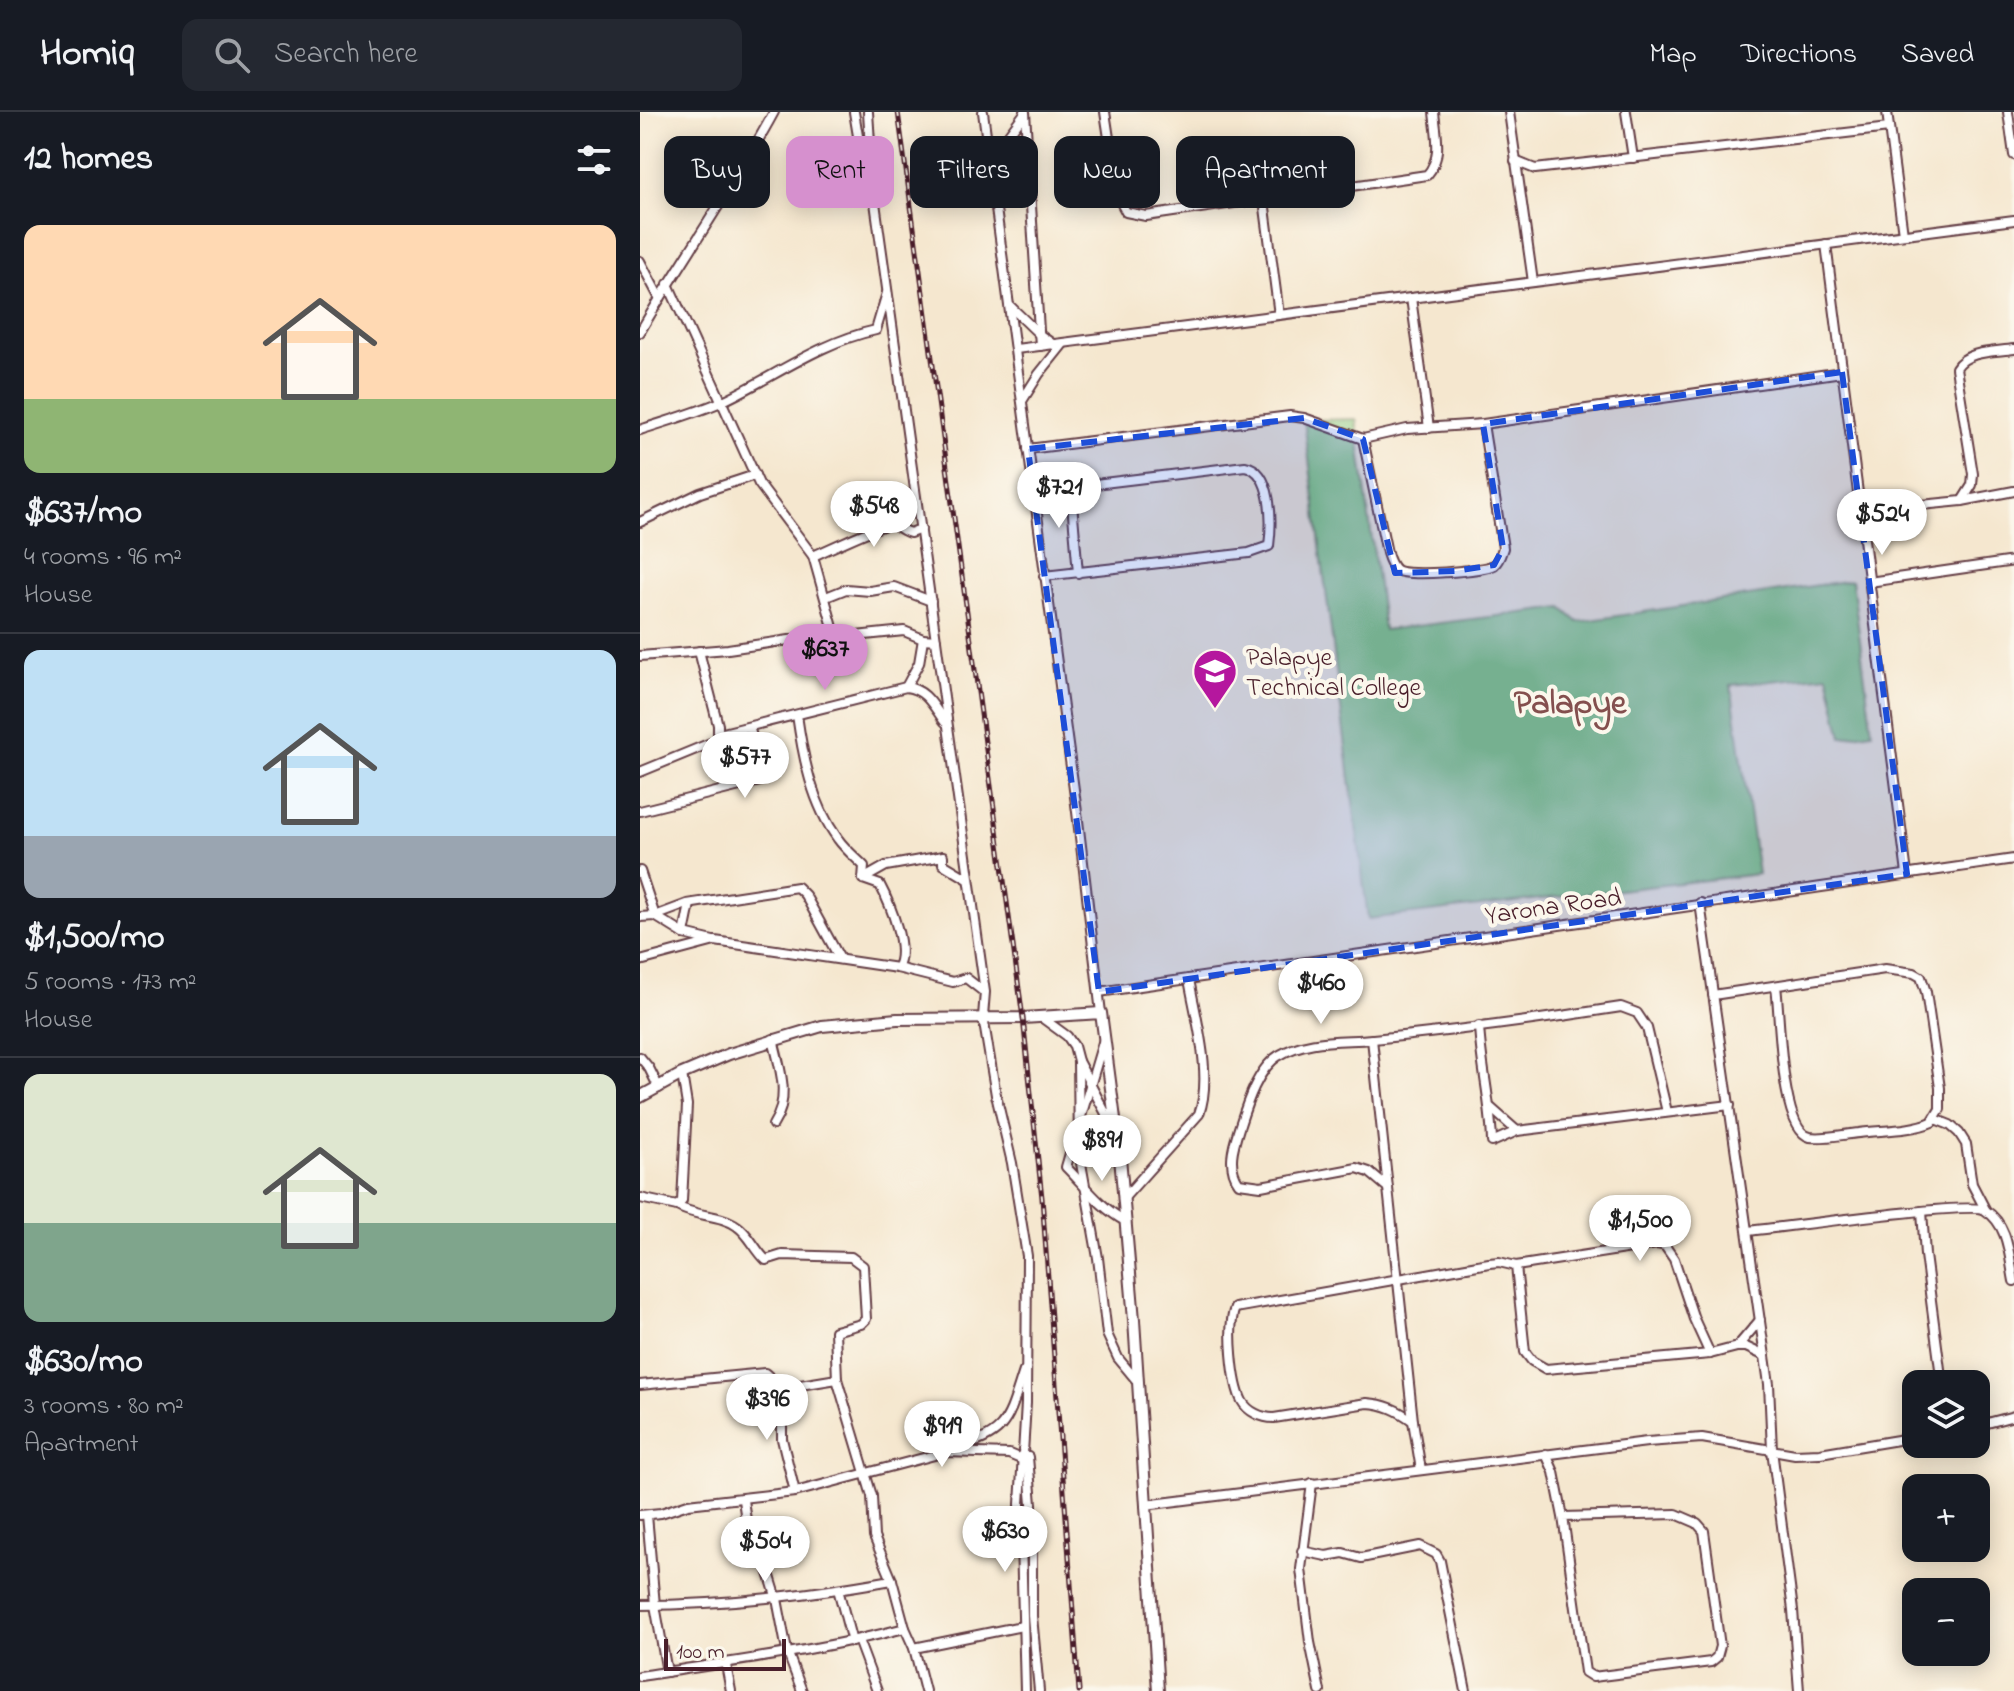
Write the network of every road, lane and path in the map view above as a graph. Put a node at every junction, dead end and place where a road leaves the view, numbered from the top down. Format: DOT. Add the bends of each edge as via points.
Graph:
graph roads {
  1 [pos="774,112"];
  2 [pos="854,112"];
  3 [pos="868,112"];
  4 [pos="994,112"];
  5 [pos="1025,112"];
  6 [pos="1105,112"];
  7 [pos="1434,112"];
  8 [pos="1509,112"];
  9 [pos="1626,112"];
  10 [pos="1887,112"];
  11 [pos="2008,112"];
  12 [pos="983,114"];
  13 [pos="857,127"];
  14 [pos="1889,128"];
  15 [pos="869,134"];
  16 [pos="858,136"];
  17 [pos="986,136"];
  18 [pos="1007,136"];
  19 [pos="2014,155"];
  20 [pos="1633,158"];
  21 [pos="1515,161"];
  22 [pos="1535,169"];
  23 [pos="1518,184"];
  24 [pos="1355,186"];
  25 [pos="876,208"];
  26 [pos="996,208"];
  27 [pos="1205,208"];
  28 [pos="1265,208"];
  29 [pos="2014,220"];
  30 [pos="1903,234"];
  31 [pos="1826,244"];
  32 [pos="640,261"];
  33 [pos="1533,282"];
  34 [pos="668,284"];
  35 [pos="888,288"];
  36 [pos="1411,298"];
  37 [pos="660,299"];
  38 [pos="1010,306"];
  39 [pos="1279,315"];
  40 [pos="640,332"];
  41 [pos="1040,335"];
  42 [pos="1059,344"];
  43 [pos="1040,346"];
  44 [pos="1016,349"];
  45 [pos="2014,349"];
  46 [pos="1842,372"];
  47 [pos="1022,401"];
  48 [pos="721,402"];
  49 [pos="1483,424"];
  50 [pos="1429,428"];
  51 [pos="640,430"];
  52 [pos="1363,439"];
  53 [pos="1028,449"];
  54 [pos="755,475"];
  55 [pos="2014,491"];
  56 [pos="1962,501"];
  57 [pos="1860,511"];
  58 [pos="640,522"];
  59 [pos="921,529"];
  60 [pos="813,556"];
  61 [pos="2014,561"];
  62 [pos="1078,573"];
  63 [pos="1044,576"];
  64 [pos="1869,582"];
  65 [pos="826,597"];
  66 [pos="931,601"];
  67 [pos="836,638"];
  68 [pos="923,639"];
  69 [pos="936,640"];
  70 [pos="699,651"];
  71 [pos="640,656"];
  72 [pos="906,687"];
  73 [pos="797,715"];
  74 [pos="947,724"];
  75 [pos="749,727"];
  76 [pos="719,734"];
  77 [pos="640,772"];
  78 [pos="640,811"];
  79 [pos="2014,859"];
  80 [pos="640,871"];
  81 [pos="1907,874"];
  82 [pos="863,879"];
  83 [pos="968,879"];
  84 [pos="1700,903"];
  85 [pos="690,904"];
  86 [pos="655,916"];
  87 [pos="640,917"];
  88 [pos="684,934"];
  89 [pos="715,941"];
  90 [pos="840,959"];
  91 [pos="640,961"];
  92 [pos="897,968"];
  93 [pos="1189,979"];
  94 [pos="1776,986"];
  95 [pos="985,992"];
  96 [pos="1099,992"];
  97 [pos="1713,995"];
  98 [pos="1101,1013"];
  99 [pos="983,1017"];
  100 [pos="1041,1017"];
  101 [pos="1479,1026"];
  102 [pos="773,1039"];
  103 [pos="1104,1039"];
  104 [pos="1372,1039"];
  105 [pos="640,1057"];
  106 [pos="1078,1061"];
  107 [pos="682,1074"];
  108 [pos="1091,1082"];
  109 [pos="659,1088"];
  110 [pos="640,1097"];
  111 [pos="1730,1105"];
  112 [pos="1491,1108"];
  113 [pos="1667,1112"];
  114 [pos="1935,1119"];
  115 [pos="773,1125"];
  116 [pos="1078,1126"];
  117 [pos="1517,1131"];
  118 [pos="1117,1135"];
  119 [pos="1087,1188"];
  120 [pos="1388,1188"];
  121 [pos="640,1198"];
  122 [pos="1123,1199"];
  123 [pos="677,1206"];
  124 [pos="1985,1210"];
  125 [pos="1922,1211"];
  126 [pos="1125,1221"];
  127 [pos="1748,1231"];
  128 [pos="1516,1266"];
  129 [pos="1399,1278"];
  130 [pos="2014,1281"];
  131 [pos="1760,1320"];
  132 [pos="1737,1347"];
  133 [pos="1710,1354"];
  134 [pos="1765,1356"];
  135 [pos="1027,1361"];
  136 [pos="1940,1370"];
  137 [pos="837,1379"];
  138 [pos="1137,1381"];
  139 [pos="640,1385"];
  140 [pos="782,1388"];
  141 [pos="2014,1416"];
  142 [pos="1413,1421"];
  143 [pos="1990,1422"];
  144 [pos="1025,1439"];
  145 [pos="1902,1439"];
  146 [pos="1772,1450"];
  147 [pos="946,1452"];
  148 [pos="1546,1454"];
  149 [pos="1023,1460"];
  150 [pos="1421,1470"];
  151 [pos="866,1472"];
  152 [pos="1312,1483"];
  153 [pos="795,1492"];
  154 [pos="743,1500"];
  155 [pos="1145,1505"];
  156 [pos="643,1515"];
  157 [pos="1563,1517"];
  158 [pos="1302,1551"];
  159 [pos="892,1580"];
  160 [pos="838,1589"];
  161 [pos="777,1599"];
  162 [pos="640,1605"];
  163 [pos="655,1605"];
  164 [pos="1022,1626"];
  165 [pos="905,1628"];
  166 [pos="855,1641"];
  167 [pos="914,1648"];
  168 [pos="787,1651"];
  169 [pos="726,1665"];
  170 [pos="667,1672"];
  171 [pos="640,1676"];
  172 [pos="731,1691"];
  173 [pos="802,1691"];
  174 [pos="877,1691"];
  175 [pos="925,1691"];
  176 [pos="1025,1691"];
  177 [pos="1039,1691"];
  178 [pos="1158,1691"];
  179 [pos="1320,1691"];
  180 [pos="1466,1691"];
  181 [pos="1799,1691"];
  1 -- 34 [label="street"];
  2 -- 13 [label="street"];
  3 -- 15 [label="street"];
  4 -- 12 [label="street"];
  5 -- 18 [label="street"];
  5 -- 41 [label="street"];
  6 -- 27 [label="street" via="1118,197 1126,212 1146,216"];
  7 -- 24 [label="street" via="1438,152 1427,175"];
  8 -- 21 [label="street"];
  9 -- 20 [label="street"];
  10 -- 14 [label="street"];
  11 -- 19 [label="street"];
  12 -- 17 [label="street"];
  13 -- 15 [label="street"];
  13 -- 16 [label="street"];
  14 -- 20 [label="street"];
  14 -- 30 [label="street"];
  20 -- 22 [label="street"];
  21 -- 22 [label="street"];
  21 -- 23 [label="street"];
  22 -- 23 [label="street"];
  23 -- 33 [label="street"];
  25 -- 35 [label="street"];
  26 -- 38 [label="street"];
  28 -- 39 [label="street"];
  29 -- 30 [label="street"];
  30 -- 31 [label="street"];
  31 -- 33 [label="street"];
  31 -- 46 [label="street"];
  32 -- 37 [label="street"];
  33 -- 36 [label="street"];
  34 -- 37 [label="street"];
  34 -- 48 [label="street"];
  35 -- 48 [label="street" via="876,330 813,352"];
  35 -- 59 [label="street"];
  36 -- 39 [label="street"];
  36 -- 50 [label="street"];
  37 -- 40 [label="street"];
  38 -- 41 [label="street"];
  38 -- 44 [label="street"];
  39 -- 42 [label="street"];
  41 -- 42 [label="street"];
  41 -- 43 [label="street"];
  42 -- 43 [label="street"];
  42 -- 47 [label="street"];
  43 -- 44 [label="street"];
  44 -- 47 [label="street"];
  45 -- 56 [label="street" via="1970,356 1956,368 1973,474"];
  46 -- 49 [label="street"];
  46 -- 57 [label="street"];
  47 -- 53 [label="street"];
  48 -- 51 [label="street"];
  48 -- 54 [label="street"];
  49 -- 50 [label="street"];
  49 -- 52 [label="street" via="1503,548 1494,565 1455,571 1402,573 1393,568"];
  50 -- 52 [label="street"];
  52 -- 53 [label="street" via="1290,416"];
  53 -- 63 [label="street"];
  54 -- 58 [label="street" via="700,493"];
  54 -- 60 [label="street"];
  55 -- 56 [label="street"];
  56 -- 57 [label="street"];
  57 -- 64 [label="street"];
  59 -- 60 [label="street" via="910,533 883,524"];
  59 -- 66 [label="street"];
  60 -- 65 [label="street"];
  61 -- 64 [label="street"];
  62 -- 62 [label="street" via="1263,550 1269,546 1271,526 1261,475 1245,466 1085,487 1072,503"];
  62 -- 63 [label="street"];
  63 -- 96 [label="street"];
  64 -- 81 [label="street"];
  65 -- 66 [label="street" via="846,589 894,587"];
  65 -- 67 [label="street"];
  66 -- 69 [label="street"];
  67 -- 68 [label="street" via="904,631"];
  67 -- 70 [label="street" via="830,634"];
  68 -- 69 [label="street"];
  68 -- 72 [label="street" via="919,663"];
  69 -- 74 [label="street"];
  70 -- 71 [label="street"];
  70 -- 76 [label="street"];
  72 -- 73 [label="street"];
  72 -- 74 [label="street" via="928,697"];
  73 -- 75 [label="street"];
  73 -- 82 [label="street" via="816,796 837,838 864,866"];
  74 -- 83 [label="street"];
  75 -- 76 [label="street"];
  75 -- 78 [label="street" via="764,773 760,781"];
  76 -- 77 [label="street" via="712,743"];
  79 -- 81 [label="street, Yarona Road"];
  80 -- 86 [label="street"];
  81 -- 84 [label="street, Yarona Road"];
  82 -- 83 [label="street" via="886,866 943,856 943,864"];
  82 -- 92 [label="street" via="880,885 886,898 901,945"];
  83 -- 95 [label="street"];
  84 -- 93 [label="street, Yarona Road"];
  84 -- 97 [label="street"];
  85 -- 86 [label="street"];
  85 -- 88 [label="street"];
  85 -- 90 [label="street" via="797,887"];
  86 -- 87 [label="street"];
  86 -- 88 [label="street"];
  88 -- 89 [label="street"];
  89 -- 90 [label="street"];
  89 -- 91 [label="street"];
  90 -- 92 [label="street"];
  92 -- 95 [label="street" via="953,982 966,978"];
  93 -- 96 [label="street, Yarona Road"];
  93 -- 122 [label="street" via="1204,1100 1199,1114"];
  94 -- 97 [label="street"];
  94 -- 114 [label="street" via="1791,1115 1802,1132 1810,1137 1891,1130"];
  94 -- 114 [label="street" via="1885,969 1921,977 1940,1088"];
  95 -- 99 [label="street"];
  96 -- 98 [label="street"];
  97 -- 111 [label="street"];
  98 -- 100 [label="street"];
  98 -- 103 [label="street"];
  99 -- 100 [label="street"];
  99 -- 102 [label="street" via="853,1021"];
  99 -- 135 [label="street" via="1027,1256"];
  100 -- 106 [label="street" via="1067,1036"];
  101 -- 104 [label="street"];
  101 -- 112 [label="street"];
  101 -- 113 [label="street" via="1621,1007 1637,1013 1652,1041"];
  102 -- 107 [label="street"];
  102 -- 115 [label="street" via="784,1095"];
  103 -- 108 [label="street"];
  103 -- 118 [label="street"];
  104 -- 120 [label="street"];
  104 -- 120 [label="street" via="1311,1043 1265,1067 1242,1119 1232,1170 1239,1183 1257,1186 1357,1168"];
  105 -- 109 [label="street"];
  106 -- 108 [label="street"];
  106 -- 116 [label="street"];
  107 -- 109 [label="street"];
  107 -- 123 [label="street" via="687,1105 683,1195"];
  108 -- 116 [label="street"];
  108 -- 118 [label="street"];
  109 -- 110 [label="street"];
  111 -- 113 [label="street"];
  111 -- 127 [label="street"];
  112 -- 117 [label="street"];
  112 -- 117 [label="street" via="1492,1142"];
  113 -- 117 [label="street"];
  114 -- 124 [label="street" via="1959,1133"];
  116 -- 119 [label="street"];
  116 -- 119 [label="street" via="1066,1167"];
  118 -- 122 [label="street"];
  119 -- 126 [label="street"];
  119 -- 138 [label="street" via="1107,1334"];
  120 -- 129 [label="street"];
  121 -- 123 [label="street"];
  122 -- 126 [label="street"];
  123 -- 137 [label="street" via="735,1224 766,1260 782,1255 858,1260 863,1266 866,1319 835,1331"];
  124 -- 125 [label="street"];
  124 -- 130 [label="street" via="2005,1233"];
  125 -- 127 [label="street"];
  125 -- 136 [label="street"];
  126 -- 138 [label="street"];
  127 -- 131 [label="street"];
  128 -- 129 [label="street" via="1499,1262"];
  128 -- 133 [label="street" via="1665,1246"];
  128 -- 133 [label="street" via="1525,1352 1546,1369"];
  129 -- 142 [label="street"];
  129 -- 142 [label="street" via="1238,1307 1232,1316 1232,1352 1243,1402 1266,1418 1367,1403 1390,1407"];
  131 -- 132 [label="street"];
  131 -- 134 [label="street"];
  132 -- 133 [label="street"];
  132 -- 134 [label="street"];
  134 -- 146 [label="street"];
  135 -- 144 [label="street"];
  135 -- 147 [label="street" via="1013,1411 993,1435"];
  137 -- 140 [label="street"];
  137 -- 151 [label="street"];
  138 -- 155 [label="street"];
  139 -- 140 [label="street" via="765,1373"];
  140 -- 153 [label="street" via="782,1439"];
  141 -- 143 [label="street"];
  142 -- 150 [label="street"];
  144 -- 149 [label="street"];
  144 -- 177 [label="street"];
  145 -- 146 [label="street" via="1820,1453"];
  146 -- 148 [label="street" via="1702,1438"];
  146 -- 181 [label="street"];
  147 -- 149 [label="street" via="1009,1454"];
  147 -- 151 [label="street"];
  148 -- 150 [label="street"];
  148 -- 157 [label="street"];
  149 -- 164 [label="street"];
  150 -- 152 [label="street"];
  151 -- 153 [label="street"];
  151 -- 159 [label="street" via="874,1537"];
  152 -- 155 [label="street"];
  152 -- 158 [label="street"];
  153 -- 154 [label="street"];
  154 -- 156 [label="street" via="688,1504"];
  154 -- 161 [label="street"];
  155 -- 178 [label="street"];
  156 -- 163 [label="street"];
  157 -- 157 [label="street" via="1582,1669 1587,1675 1711,1662 1717,1657 1720,1646 1704,1531 1697,1523 1676,1514"];
  158 -- 179 [label="street" via="1304,1598"];
  158 -- 180 [label="street" via="1361,1558 1420,1546 1436,1554"];
  159 -- 160 [label="street"];
  159 -- 165 [label="street"];
  160 -- 161 [label="street"];
  160 -- 166 [label="street"];
  161 -- 163 [label="street"];
  161 -- 168 [label="street"];
  162 -- 163 [label="street"];
  163 -- 170 [label="street"];
  164 -- 167 [label="street"];
  164 -- 176 [label="street"];
  165 -- 166 [label="street"];
  165 -- 167 [label="street"];
  166 -- 168 [label="street"];
  166 -- 174 [label="street"];
  167 -- 175 [label="street"];
  168 -- 169 [label="street"];
  168 -- 173 [label="street"];
  169 -- 170 [label="street"];
  169 -- 172 [label="street"];
  170 -- 171 [label="street"];
}
